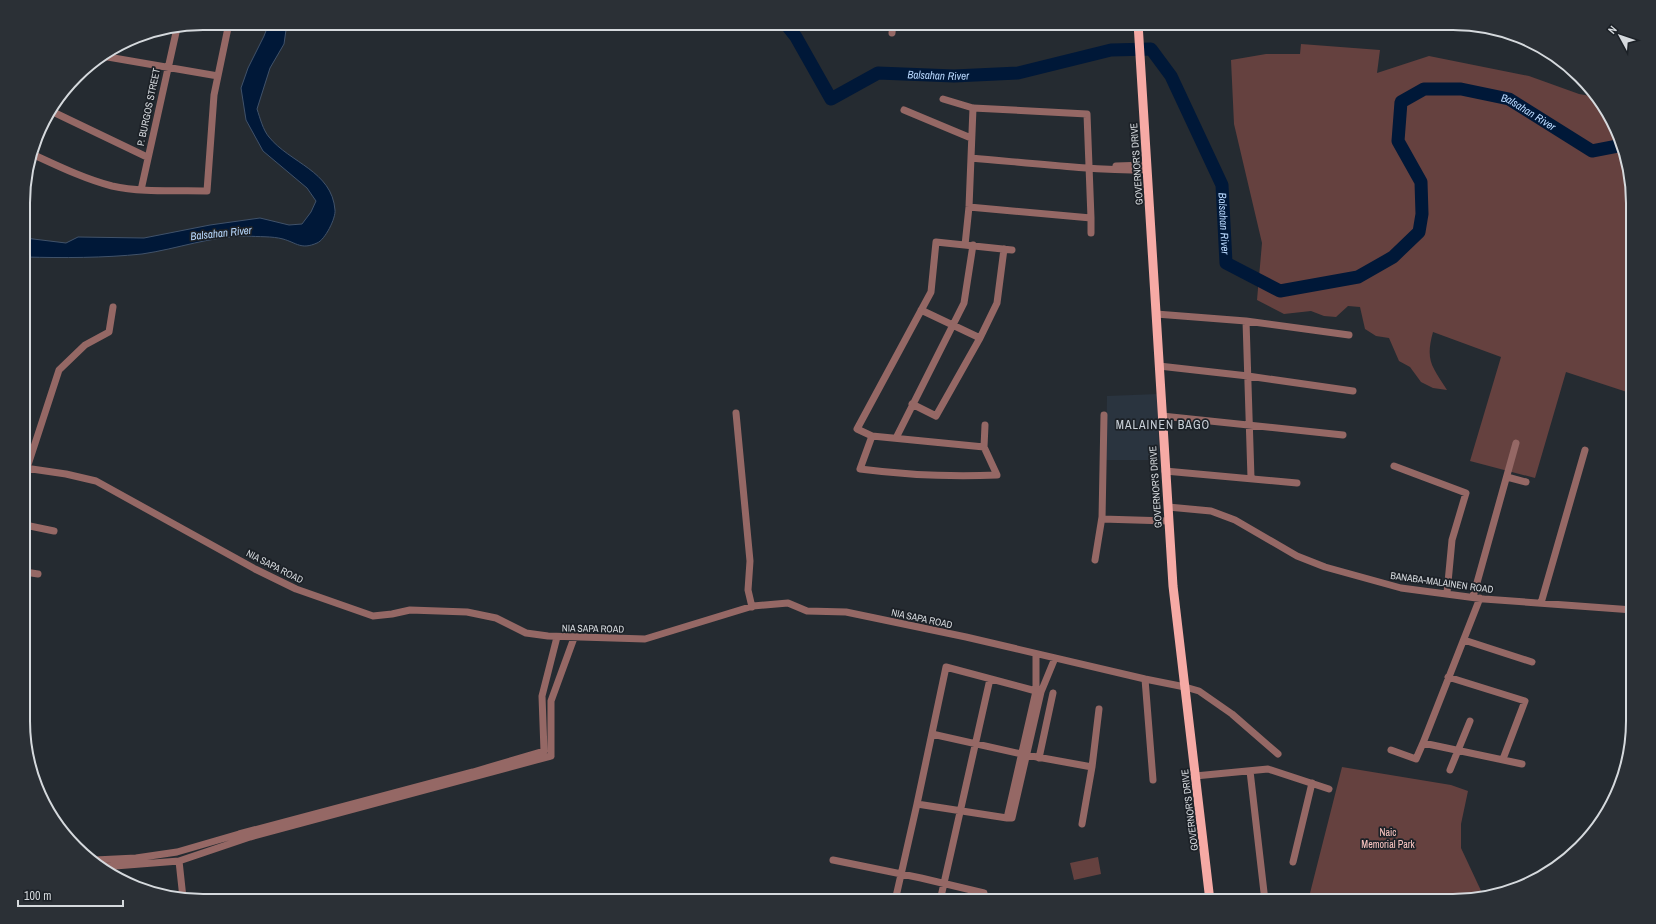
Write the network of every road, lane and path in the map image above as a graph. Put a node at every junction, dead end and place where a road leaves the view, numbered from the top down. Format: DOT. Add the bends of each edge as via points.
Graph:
graph roads {
  1 [pos="228,30"];
  2 [pos="892,30"];
  3 [pos="1138,30"];
  4 [pos="176,32"];
  5 [pos="892,33"];
  6 [pos="109,57"];
  7 [pos="167,68"];
  8 [pos="218,76"];
  9 [pos="943,99"];
  10 [pos="973,108"];
  11 [pos="904,110"];
  12 [pos="55,113"];
  13 [pos="971,138"];
  14 [pos="37,156"];
  15 [pos="147,157"];
  16 [pos="971,158"];
  17 [pos="1143,168"];
  18 [pos="1089,169"];
  19 [pos="141,190"];
  20 [pos="969,207"];
  21 [pos="1092,218"];
  22 [pos="1091,233"];
  23 [pos="965,245"];
  24 [pos="973,245"];
  25 [pos="113,307"];
  26 [pos="921,310"];
  27 [pos="1156,314"];
  28 [pos="1246,321"];
  29 [pos="953,326"];
  30 [pos="1350,335"];
  31 [pos="980,338"];
  32 [pos="1159,366"];
  33 [pos="1248,376"];
  34 [pos="1353,391"];
  35 [pos="912,404"];
  36 [pos="736,413"];
  37 [pos="1104,415"];
  38 [pos="1162,416"];
  39 [pos="985,425"];
  40 [pos="1249,425"];
  41 [pos="1343,435"];
  42 [pos="872,436"];
  43 [pos="896,438"];
  44 [pos="1516,443"];
  45 [pos="984,447"];
  46 [pos="1585,450"];
  47 [pos="30,456"];
  48 [pos="1394,466"];
  49 [pos="30,469"];
  50 [pos="1165,471"];
  51 [pos="1507,477"];
  52 [pos="1251,478"];
  53 [pos="1526,482"];
  54 [pos="1297,483"];
  55 [pos="1168,507"];
  56 [pos="1102,517"];
  57 [pos="1168,521"];
  58 [pos="30,527"];
  59 [pos="54,531"];
  60 [pos="1095,560"];
  61 [pos="30,573"];
  62 [pos="38,574"];
  63 [pos="1447,593"];
  64 [pos="1473,597"];
  65 [pos="1480,598"];
  66 [pos="1542,603"];
  67 [pos="752,607"];
  68 [pos="1626,609"];
  69 [pos="557,637"];
  70 [pos="574,638"];
  71 [pos="1464,640"];
  72 [pos="1036,654"];
  73 [pos="1055,658"];
  74 [pos="1532,662"];
  75 [pos="990,678"];
  76 [pos="1448,678"];
  77 [pos="1145,679"];
  78 [pos="1185,687"];
  79 [pos="544,689"];
  80 [pos="554,691"];
  81 [pos="1038,691"];
  82 [pos="1053,693"];
  83 [pos="1099,709"];
  84 [pos="1470,721"];
  85 [pos="932,734"];
  86 [pos="975,743"];
  87 [pos="1423,743"];
  88 [pos="1391,750"];
  89 [pos="1458,750"];
  90 [pos="544,751"];
  91 [pos="1278,754"];
  92 [pos="1024,755"];
  93 [pos="551,756"];
  94 [pos="1039,758"];
  95 [pos="1502,759"];
  96 [pos="1522,764"];
  97 [pos="1092,767"];
  98 [pos="1450,770"];
  99 [pos="1250,771"];
  100 [pos="1195,776"];
  101 [pos="1153,780"];
  102 [pos="1312,783"];
  103 [pos="1329,789"];
  104 [pos="917,804"];
  105 [pos="961,811"];
  106 [pos="1082,824"];
  107 [pos="100,860"];
  108 [pos="833,860"];
  109 [pos="179,861"];
  110 [pos="1293,862"];
  111 [pos="109,866"];
  112 [pos="902,874"];
  113 [pos="944,883"];
  114 [pos="183,893"];
  115 [pos="897,894"];
  116 [pos="942,894"];
  117 [pos="984,894"];
  118 [pos="1209,894"];
  119 [pos="1264,894"];
  1 -- 8 [label="street"];
  2 -- 5 [label="street"];
  3 -- 17 [label="main road, GOVERNOR'S DRIVE"];
  4 -- 7 [label="street, P. BURGOS STREET"];
  6 -- 7 [label="street"];
  7 -- 8 [label="street"];
  7 -- 15 [label="street, P. BURGOS STREET"];
  8 -- 19 [label="street" via="214,95 207,190"];
  9 -- 10 [label="street"];
  10 -- 13 [label="street"];
  10 -- 18 [label="street" via="1087,114"];
  11 -- 13 [label="street"];
  12 -- 15 [label="street"];
  13 -- 16 [label="street"];
  14 -- 19 [label="street" via="112,186"];
  15 -- 19 [label="street, P. BURGOS STREET"];
  16 -- 18 [label="street"];
  16 -- 20 [label="street"];
  17 -- 18 [label="street"];
  17 -- 27 [label="main road, GOVERNOR'S DRIVE"];
  18 -- 21 [label="street"];
  20 -- 21 [label="street"];
  20 -- 23 [label="street"];
  21 -- 22 [label="street"];
  23 -- 24 [label="street"];
  23 -- 26 [label="street" via="936,242 931,292"];
  24 -- 29 [label="street" via="964,303"];
  24 -- 31 [label="street" via="1008,249 997,303"];
  25 -- 47 [label="street" via="110,332 85,345 59,370"];
  26 -- 29 [label="street"];
  26 -- 42 [label="street" via="857,429"];
  27 -- 28 [label="street"];
  27 -- 32 [label="main road, GOVERNOR'S DRIVE"];
  28 -- 30 [label="street"];
  28 -- 33 [label="street"];
  29 -- 31 [label="street"];
  29 -- 35 [label="street"];
  31 -- 35 [label="street" via="936,416"];
  32 -- 33 [label="street"];
  32 -- 38 [label="main road, GOVERNOR'S DRIVE"];
  33 -- 34 [label="street"];
  33 -- 40 [label="street"];
  35 -- 43 [label="street"];
  36 -- 67 [label="street" via="750,561 748,590"];
  37 -- 56 [label="street"];
  38 -- 40 [label="street"];
  38 -- 50 [label="main road, GOVERNOR'S DRIVE"];
  39 -- 45 [label="street"];
  40 -- 41 [label="street"];
  40 -- 52 [label="street"];
  42 -- 43 [label="street"];
  42 -- 45 [label="street" via="860,469 895,474 953,477 997,475"];
  43 -- 45 [label="street"];
  44 -- 51 [label="street"];
  46 -- 66 [label="street"];
  48 -- 63 [label="street" via="1466,493 1452,540"];
  49 -- 69 [label="street, NIA SAPA ROAD" via="96,481 255,569 296,589 366,614 373,616 410,610 467,612 496,618 526,633"];
  50 -- 52 [label="street"];
  50 -- 55 [label="main road, GOVERNOR'S DRIVE"];
  51 -- 53 [label="street"];
  51 -- 64 [label="street"];
  52 -- 54 [label="street"];
  55 -- 57 [label="main road, GOVERNOR'S DRIVE"];
  55 -- 63 [label="street, BANABA-MALAINEN ROAD" via="1211,512 1235,520 1297,556 1325,568 1401,588"];
  56 -- 57 [label="street"];
  56 -- 60 [label="street"];
  57 -- 78 [label="main road, GOVERNOR'S DRIVE"];
  58 -- 59 [label="street"];
  61 -- 62 [label="street"];
  63 -- 64 [label="street, BANABA-MALAINEN ROAD"];
  64 -- 65 [label="street, BANABA-MALAINEN ROAD"];
  65 -- 66 [label="street, BANABA-MALAINEN ROAD"];
  65 -- 71 [label="street"];
  66 -- 68 [label="street, BANABA-MALAINEN ROAD"];
  67 -- 70 [label="street, NIA SAPA ROAD" via="645,638"];
  67 -- 72 [label="street, NIA SAPA ROAD" via="788,603 807,611 846,612"];
  69 -- 70 [label="street, NIA SAPA ROAD"];
  69 -- 79 [label="street"];
  70 -- 80 [label="street"];
  71 -- 74 [label="street"];
  71 -- 76 [label="street"];
  72 -- 73 [label="street, NIA SAPA ROAD"];
  72 -- 81 [label="street"];
  73 -- 77 [label="street, NIA SAPA ROAD"];
  73 -- 81 [label="street"];
  75 -- 81 [label="street"];
  75 -- 85 [label="street" via="946,667"];
  75 -- 86 [label="street"];
  76 -- 87 [label="street"];
  76 -- 95 [label="street" via="1525,702"];
  77 -- 78 [label="street, NIA SAPA ROAD"];
  77 -- 101 [label="street"];
  78 -- 91 [label="street, NIA SAPA ROAD" via="1199,691 1232,714"];
  78 -- 100 [label="main road, GOVERNOR'S DRIVE"];
  79 -- 80 [label="street"];
  79 -- 90 [label="street"];
  80 -- 93 [label="street" via="550,701"];
  81 -- 92 [label="street"];
  82 -- 94 [label="street"];
  83 -- 97 [label="street"];
  84 -- 89 [label="street"];
  85 -- 86 [label="street"];
  85 -- 104 [label="street"];
  86 -- 92 [label="street"];
  86 -- 105 [label="street"];
  87 -- 88 [label="street" via="1416,759"];
  87 -- 89 [label="street"];
  89 -- 95 [label="street"];
  89 -- 98 [label="street"];
  90 -- 93 [label="street"];
  90 -- 107 [label="street" via="177,852"];
  92 -- 94 [label="street"];
  92 -- 105 [label="street" via="1012,818"];
  93 -- 109 [label="street" via="250,838"];
  94 -- 97 [label="street"];
  95 -- 96 [label="street"];
  97 -- 106 [label="street"];
  99 -- 100 [label="street"];
  99 -- 102 [label="street" via="1268,769"];
  99 -- 119 [label="street"];
  100 -- 118 [label="main road, GOVERNOR'S DRIVE"];
  102 -- 103 [label="street"];
  102 -- 110 [label="street"];
  104 -- 105 [label="street"];
  104 -- 112 [label="street"];
  105 -- 113 [label="street"];
  108 -- 112 [label="street"];
  109 -- 111 [label="street"];
  109 -- 114 [label="street"];
  112 -- 113 [label="street"];
  112 -- 115 [label="street"];
  113 -- 116 [label="street"];
  113 -- 117 [label="street"];
}
